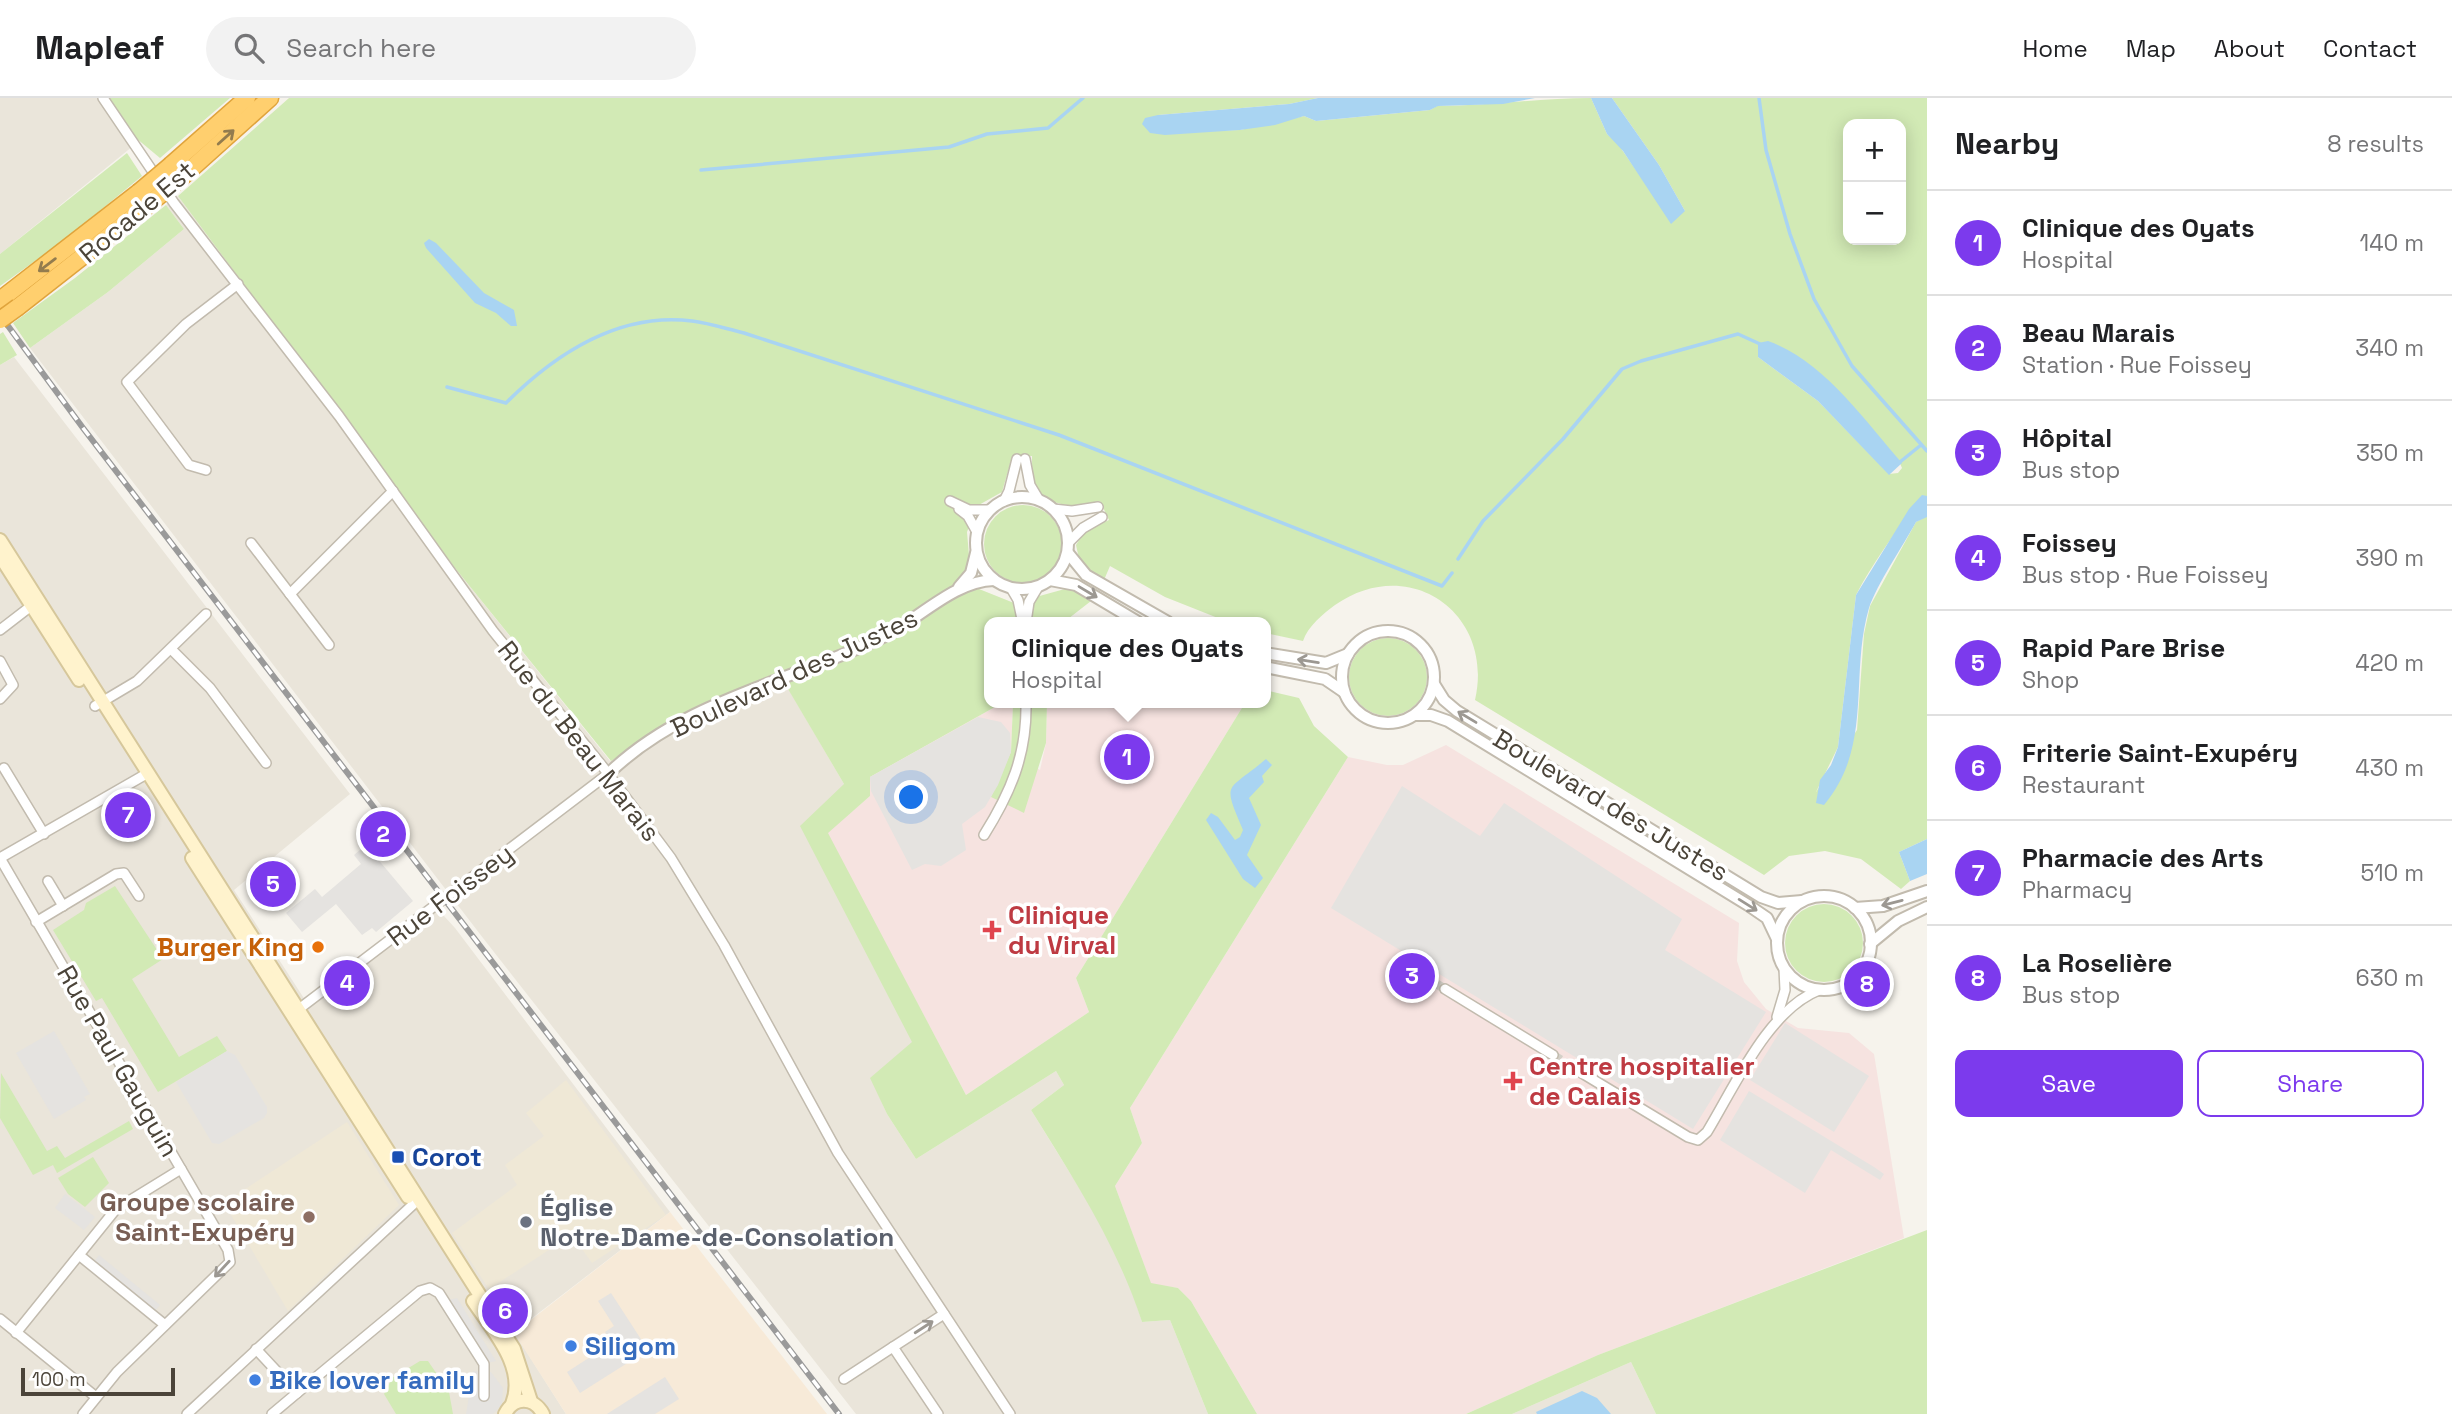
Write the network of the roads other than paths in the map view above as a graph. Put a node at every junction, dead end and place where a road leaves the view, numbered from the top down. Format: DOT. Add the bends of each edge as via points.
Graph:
graph roads {
  1 [pos="103,98"];
  2 [pos="247,98"];
  3 [pos="270,98"];
  4 [pos="176,171"];
  5 [pos="237,284"];
  6 [pos="9,300"];
  7 [pos="0,320"];
  8 [pos="206,470"];
  9 [pos="393,491"];
  10 [pos="1039,500"];
  11 [pos="1004,501"];
  12 [pos="1098,507"];
  13 [pos="1053,509"];
  14 [pos="990,510"];
  15 [pos="1102,517"];
  16 [pos="977,532"];
  17 [pos="0,540"];
  18 [pos="251,543"];
  19 [pos="1068,548"];
  20 [pos="977,551"];
  21 [pos="0,556"];
  22 [pos="994,580"];
  23 [pos="1050,580"];
  24 [pos="1038,587"];
  25 [pos="1011,588"];
  26 [pos="290,594"];
  27 [pos="946,598"];
  28 [pos="35,603"];
  29 [pos="206,614"];
  30 [pos="1024,617"];
  31 [pos="1026,617"];
  32 [pos="1130,617"];
  33 [pos="1159,617"];
  34 [pos="0,630"];
  35 [pos="329,645"];
  36 [pos="171,649"];
  37 [pos="1271,654"];
  38 [pos="1348,654"];
  39 [pos="0,661"];
  40 [pos="1271,668"];
  41 [pos="1434,684"];
  42 [pos="1345,693"];
  43 [pos="0,699"];
  44 [pos="99,704"];
  45 [pos="1026,708"];
  46 [pos="1415,715"];
  47 [pos="266,763"];
  48 [pos="4,768"];
  49 [pos="608,774"];
  50 [pos="144,775"];
  51 [pos="44,834"];
  52 [pos="984,835"];
  53 [pos="0,858"];
  54 [pos="48,881"];
  55 [pos="1927,891"];
  56 [pos="139,896"];
  57 [pos="1802,901"];
  58 [pos="63,905"];
  59 [pos="1927,906"];
  60 [pos="1855,908"];
  61 [pos="36,922"];
  62 [pos="1777,939"];
  63 [pos="1870,944"];
  64 [pos="1784,968"];
  65 [pos="1445,989"];
  66 [pos="1819,990"];
  67 [pos="295,1012"];
  68 [pos="1773,1026"];
  69 [pos="1553,1055"];
  70 [pos="1582,1073"];
  71 [pos="181,1169"];
  72 [pos="416,1202"];
  73 [pos="79,1255"];
  74 [pos="944,1314"];
  75 [pos="0,1319"];
  76 [pos="165,1325"];
  77 [pos="16,1333"];
  78 [pos="893,1347"];
  79 [pos="257,1349"];
  80 [pos="844,1379"];
  81 [pos="298,1393"];
  82 [pos="484,1396"];
  83 [pos="96,1397"];
  84 [pos="531,1401"];
  85 [pos="508,1409"];
  86 [pos="83,1414"];
  87 [pos="187,1414"];
  88 [pos="272,1414"];
  89 [pos="543,1414"];
  90 [pos="938,1414"];
  91 [pos="1010,1414"];
  1 -- 5 [label="street, Rue du Beau Marais" via="174,203"];
  2 -- 4 [label="highway, Rocade Est"];
  4 -- 3 [label="highway, Rocade Est, one-way"];
  4 -- 6 [label="highway, Rocade Est, bridge"];
  5 -- 8 [label="street" via="186,324 127,382 189,465"];
  5 -- 9 [label="street, Rue du Beau Marais"];
  6 -- 7 [label="highway, Rocade Est, bridge"];
  9 -- 26 [label="street"];
  9 -- 49 [label="street, Rue du Beau Marais" via="493,631"];
  10 -- 11 [label="street"];
  10 -- 11 [label="street" via="1021,459"];
  10 -- 13 [label="street"];
  11 -- 14 [label="street"];
  12 -- 13 [label="street"];
  13 -- 19 [label="street" via="1064,523"];
  14 -- 16 [label="street"];
  14 -- 16 [label="street" via="969,510 950,501 968,516"];
  15 -- 19 [label="street" via="1083,528"];
  16 -- 20 [label="street"];
  17 -- 28 [label="main road"];
  18 -- 26 [label="street"];
  19 -- 23 [label="street" via="1061,568"];
  19 -- 33 [label="street" via="1087,575"];
  20 -- 22 [label="street"];
  20 -- 27 [label="street, Boulevard des Justes" via="969,577"];
  21 -- 28 [label="main road"];
  22 -- 25 [label="street"];
  22 -- 27 [label="street, Boulevard des Justes" via="972,583"];
  23 -- 24 [label="street"];
  23 -- 32 [label="street, one-way" via="1076,585"];
  24 -- 25 [label="street"];
  24 -- 31 [label="street"];
  25 -- 30 [label="street"];
  26 -- 35 [label="street"];
  27 -- 49 [label="street, Boulevard des Justes" via="882,638 697,714"];
  28 -- 34 [label="street"];
  28 -- 44 [label="main road"];
  29 -- 36 [label="street"];
  36 -- 44 [label="street" via="137,681"];
  36 -- 47 [label="street" via="210,688"];
  38 -- 37 [label="street, one-way" via="1326,663"];
  38 -- 41 [label="street" via="1372,634 1404,634 1427,653"];
  38 -- 42 [label="street" via="1342,671"];
  39 -- 43 [label="street" via="12,681 9,692"];
  40 -- 42 [label="street" via="1325,679"];
  41 -- 46 [label="street"];
  57 -- 41 [label="street, Boulevard des Justes, one-way" via="1782,903 1761,897 1457,711"];
  42 -- 46 [label="street" via="1358,712 1376,722 1397,722"];
  44 -- 50 [label="main road"];
  45 -- 52 [label="street" via="1026,736 1017,773"];
  46 -- 62 [label="street, Boulevard des Justes, one-way" via="1448,721 1748,905 1767,918"];
  48 -- 51 [label="street"];
  49 -- 67 [label="street, Rue Foissey"];
  49 -- 74 [label="street, Rue du Beau Marais" via="693,892 838,1153"];
  50 -- 51 [label="street"];
  50 -- 67 [label="main road"];
  51 -- 53 [label="street"];
  53 -- 61 [label="street, Rue Paul Gauguin"];
  54 -- 58 [label="street"];
  55 -- 60 [label="street, one-way" via="1883,906"];
  56 -- 58 [label="street" via="124,873"];
  57 -- 60 [label="street" via="1828,896"];
  57 -- 62 [label="street" via="1784,917"];
  58 -- 61 [label="street"];
  59 -- 63 [label="street" via="1898,921"];
  60 -- 63 [label="street" via="1867,926"];
  61 -- 71 [label="street, Rue Paul Gauguin"];
  62 -- 64 [label="street"];
  63 -- 66 [label="street" via="1865,965 1854,979 1838,988"];
  64 -- 66 [label="street" via="1801,984"];
  64 -- 68 [label="street" via="1785,995"];
  65 -- 69 [label="street"];
  66 -- 68 [label="street" via="1798,1000"];
  67 -- 72 [label="main road"];
  68 -- 70 [label="street" via="1698,1140"];
  71 -- 73 [label="street, Rue Paul Gauguin" via="119,1206"];
  71 -- 76 [label="street, one-way" via="231,1257"];
  72 -- 79 [label="street"];
  72 -- 84 [label="main road" via="514,1349"];
  72 -- 85 [label="main road" via="510,1358 516,1384"];
  73 -- 76 [label="street"];
  73 -- 77 [label="street, Rue Paul Gauguin"];
  78 -- 74 [label="street, one-way"];
  74 -- 91 [label="street, Rue du Beau Marais"];
  75 -- 77 [label="street"];
  76 -- 83 [label="street"];
  77 -- 83 [label="street"];
  78 -- 80 [label="street"];
  78 -- 90 [label="street"];
  79 -- 81 [label="street"];
  79 -- 87 [label="street"];
  81 -- 82 [label="street" via="426,1288 439,1293 484,1364"];
  81 -- 88 [label="street"];
  83 -- 86 [label="street"];
  84 -- 85 [label="main road"];
  84 -- 89 [label="main road"];
}
